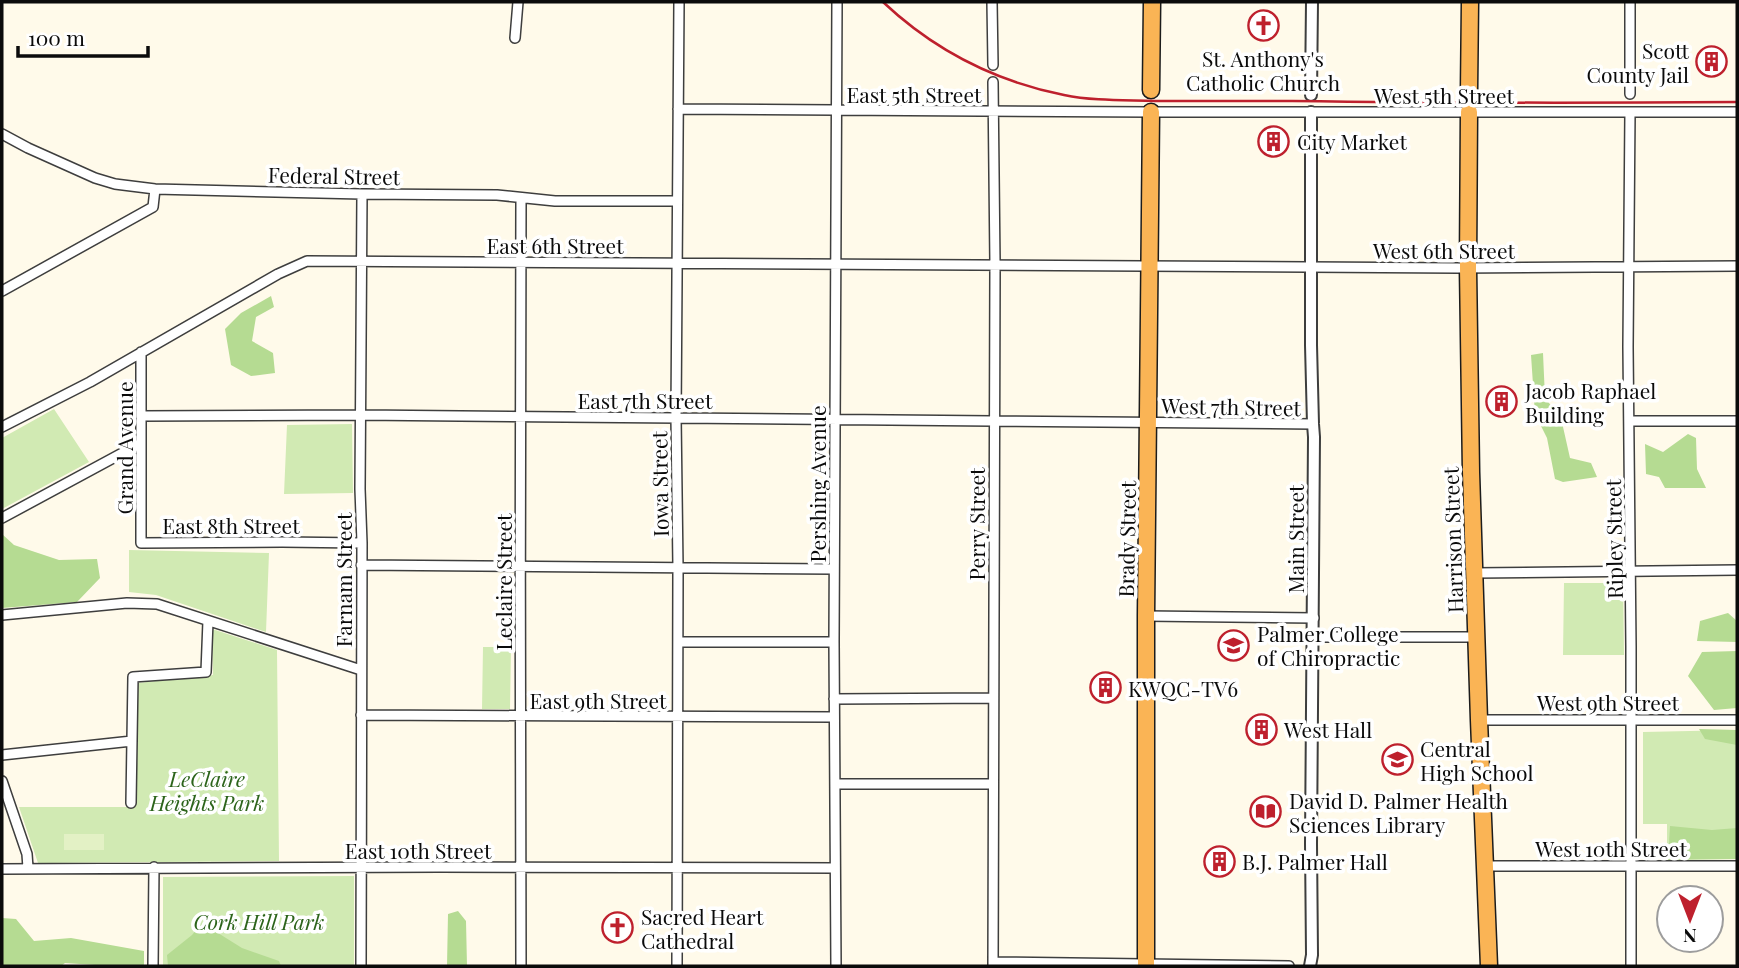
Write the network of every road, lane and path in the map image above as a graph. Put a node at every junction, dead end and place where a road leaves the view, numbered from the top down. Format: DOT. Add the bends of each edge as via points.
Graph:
graph roads {
  1 [pos="518,2"];
  2 [pos="679,2"];
  3 [pos="837,2"];
  4 [pos="992,2"];
  5 [pos="1152,2"];
  6 [pos="1312,2"];
  7 [pos="1470,2"];
  8 [pos="1630,2"];
  9 [pos="515,38"];
  10 [pos="993,65"];
  11 [pos="993,82"];
  12 [pos="1151,90"];
  13 [pos="1469,91"];
  14 [pos="1630,94"];
  15 [pos="1311,96"];
  16 [pos="678,109"];
  17 [pos="837,111"];
  18 [pos="994,112"];
  19 [pos="1311,112"];
  20 [pos="1469,112"];
  21 [pos="1630,112"];
  22 [pos="1737,112"];
  23 [pos="1151,113"];
  24 [pos="2,134"];
  25 [pos="155,189"];
  26 [pos="362,194"];
  27 [pos="521,198"];
  28 [pos="677,201"];
  29 [pos="361,260"];
  30 [pos="520,262"];
  31 [pos="677,263"];
  32 [pos="837,263"];
  33 [pos="995,264"];
  34 [pos="1150,265"];
  35 [pos="1737,266"];
  36 [pos="1311,267"];
  37 [pos="1629,267"];
  38 [pos="1468,268"];
  39 [pos="2,291"];
  40 [pos="141,352"];
  41 [pos="361,415"];
  42 [pos="141,416"];
  43 [pos="520,416"];
  44 [pos="676,417"];
  45 [pos="835,419"];
  46 [pos="993,420"];
  47 [pos="1629,421"];
  48 [pos="1737,421"];
  49 [pos="1148,422"];
  50 [pos="1312,424"];
  51 [pos="2,427"];
  52 [pos="141,443"];
  53 [pos="2,517"];
  54 [pos="141,543"];
  55 [pos="362,543"];
  56 [pos="361,565"];
  57 [pos="521,567"];
  58 [pos="678,568"];
  59 [pos="834,569"];
  60 [pos="1631,570"];
  61 [pos="1737,570"];
  62 [pos="1475,573"];
  63 [pos="2,615"];
  64 [pos="1146,616"];
  65 [pos="1314,618"];
  66 [pos="208,621"];
  67 [pos="1313,637"];
  68 [pos="1476,637"];
  69 [pos="678,642"];
  70 [pos="834,642"];
  71 [pos="361,670"];
  72 [pos="993,698"];
  73 [pos="834,699"];
  74 [pos="361,715"];
  75 [pos="521,717"];
  76 [pos="678,717"];
  77 [pos="834,717"];
  78 [pos="1479,720"];
  79 [pos="1632,720"];
  80 [pos="1737,720"];
  81 [pos="131,741"];
  82 [pos="2,755"];
  83 [pos="2,781"];
  84 [pos="835,784"];
  85 [pos="993,784"];
  86 [pos="131,803"];
  87 [pos="1485,866"];
  88 [pos="1737,866"];
  89 [pos="154,867"];
  90 [pos="521,867"];
  91 [pos="678,867"];
  92 [pos="1632,867"];
  93 [pos="360,868"];
  94 [pos="835,868"];
  95 [pos="2,869"];
  96 [pos="28,869"];
  97 [pos="993,964"];
  98 [pos="1146,965"];
  99 [pos="153,966"];
  100 [pos="361,966"];
  101 [pos="521,966"];
  102 [pos="677,966"];
  103 [pos="835,966"];
  104 [pos="1289,966"];
  105 [pos="1310,966"];
  106 [pos="1489,966"];
  107 [pos="1631,966"];
  1 -- 9 [label="street"];
  2 -- 16 [label="street, Iowa Street"];
  3 -- 17 [label="street, Pershing Avenue"];
  4 -- 10 [label="street"];
  5 -- 12 [label="highway"];
  6 -- 15 [label="street"];
  7 -- 13 [label="highway"];
  8 -- 14 [label="street"];
  11 -- 18 [label="street, Perry Street"];
  16 -- 17 [label="street, East 5th Street"];
  16 -- 28 [label="street, Iowa Street"];
  17 -- 18 [label="street, East 5th Street"];
  17 -- 32 [label="street, Pershing Avenue"];
  18 -- 23 [label="street, East 5th Street"];
  18 -- 33 [label="street, Perry Street"];
  19 -- 20 [label="street, West 5th Street"];
  19 -- 23 [label="street, West 5th Street"];
  19 -- 36 [label="street, Main Street"];
  20 -- 21 [label="street, West 5th Street"];
  20 -- 38 [label="highway, Harrison Street"];
  21 -- 22 [label="street, West 5th Street"];
  21 -- 37 [label="street, Ripley Street"];
  23 -- 34 [label="highway, Brady Street"];
  24 -- 25 [label="street, Federal Street" via="95,178"];
  25 -- 26 [label="street, Federal Street"];
  25 -- 39 [label="street" via="153,208"];
  26 -- 27 [label="street, Federal Street"];
  26 -- 29 [label="street, Farnam Street"];
  27 -- 28 [label="street, Federal Street"];
  27 -- 30 [label="street, Leclaire Street"];
  28 -- 31 [label="street, Iowa Street"];
  29 -- 30 [label="street, East 6th Street"];
  29 -- 40 [label="street, East 6th Street" via="295,265"];
  29 -- 41 [label="street, Farnam Street"];
  30 -- 31 [label="street, East 6th Street"];
  30 -- 43 [label="street, Leclaire Street"];
  31 -- 32 [label="street, East 6th Street"];
  31 -- 44 [label="street, Iowa Street"];
  32 -- 33 [label="street, East 6th Street"];
  32 -- 45 [label="street, Pershing Avenue"];
  33 -- 34 [label="street, East 6th Street"];
  33 -- 46 [label="street, Perry Street"];
  34 -- 36 [label="street, West 6th Street"];
  34 -- 49 [label="highway, Brady Street"];
  35 -- 37 [label="street, West 6th Street"];
  36 -- 38 [label="street, West 6th Street"];
  36 -- 50 [label="street, Main Street"];
  37 -- 38 [label="street, West 6th Street"];
  37 -- 47 [label="street, Ripley Street"];
  38 -- 62 [label="highway, Harrison Street"];
  40 -- 42 [label="street, Grand Avenue"];
  40 -- 51 [label="street, East 6th Street"];
  41 -- 42 [label="street, East 7th Street"];
  41 -- 43 [label="street, East 7th Street"];
  41 -- 55 [label="street, Farnam Street"];
  42 -- 52 [label="street, Grand Avenue"];
  43 -- 44 [label="street, East 7th Street"];
  43 -- 57 [label="street, Leclaire Street"];
  44 -- 45 [label="street, East 7th Street"];
  44 -- 58 [label="street, Iowa Street"];
  45 -- 46 [label="street, East 7th Street"];
  45 -- 59 [label="street, Pershing Avenue"];
  46 -- 49 [label="street, East 7th Street"];
  46 -- 72 [label="street, Perry Street"];
  47 -- 48 [label="street"];
  47 -- 60 [label="street, Ripley Street"];
  49 -- 50 [label="street, West 7th Street"];
  49 -- 64 [label="highway, Brady Street"];
  50 -- 65 [label="street, Main Street"];
  52 -- 53 [label="street"];
  52 -- 54 [label="street, Grand Avenue"];
  54 -- 55 [label="street, East 8th Street"];
  55 -- 56 [label="street, Farnam Street"];
  56 -- 57 [label="street"];
  56 -- 71 [label="street, Farnam Street"];
  57 -- 58 [label="street"];
  57 -- 75 [label="street, Leclaire Street"];
  58 -- 59 [label="street"];
  58 -- 69 [label="street, Iowa Street"];
  59 -- 70 [label="street, Pershing Avenue"];
  60 -- 61 [label="street"];
  60 -- 62 [label="street"];
  60 -- 79 [label="street, Ripley Street"];
  62 -- 68 [label="highway, Harrison Street"];
  63 -- 66 [label="street" via="157,604"];
  64 -- 65 [label="street"];
  64 -- 98 [label="highway, Brady Street"];
  65 -- 67 [label="street, Main Street"];
  66 -- 71 [label="street"];
  66 -- 81 [label="street" via="206,672 133,677"];
  67 -- 68 [label="street"];
  67 -- 105 [label="street, Main Street"];
  68 -- 78 [label="highway, Harrison Street"];
  69 -- 70 [label="street"];
  69 -- 76 [label="street, Iowa Street"];
  70 -- 73 [label="street, Pershing Avenue"];
  71 -- 74 [label="street, Farnam Street"];
  72 -- 73 [label="street"];
  72 -- 85 [label="street, Perry Street"];
  73 -- 77 [label="street, Pershing Avenue"];
  74 -- 75 [label="street, East 9th Street"];
  74 -- 93 [label="street, Farnam Street"];
  75 -- 76 [label="street, East 9th Street"];
  75 -- 90 [label="street, Leclaire Street"];
  76 -- 77 [label="street, East 9th Street"];
  76 -- 91 [label="street, Iowa Street"];
  77 -- 84 [label="street, Pershing Avenue"];
  78 -- 79 [label="street, West 9th Street"];
  78 -- 87 [label="highway, Harrison Street"];
  79 -- 80 [label="street, West 9th Street"];
  79 -- 92 [label="street, Ripley Street"];
  81 -- 82 [label="street"];
  81 -- 86 [label="street"];
  83 -- 96 [label="street"];
  84 -- 85 [label="street"];
  84 -- 94 [label="street, Pershing Avenue"];
  85 -- 97 [label="street, Perry Street"];
  87 -- 92 [label="street, West 10th Street"];
  87 -- 106 [label="highway, Harrison Street"];
  88 -- 92 [label="street, West 10th Street"];
  89 -- 93 [label="street, East 10th Street"];
  89 -- 96 [label="street, East 10th Street"];
  89 -- 99 [label="street"];
  90 -- 91 [label="street, East 10th Street"];
  90 -- 93 [label="street, East 10th Street"];
  90 -- 101 [label="street, Leclaire Street"];
  91 -- 94 [label="street, East 10th Street"];
  91 -- 102 [label="street, Iowa Street"];
  92 -- 107 [label="street, Ripley Street"];
  93 -- 100 [label="street, Farnam Street"];
  94 -- 103 [label="street, Pershing Avenue"];
  95 -- 96 [label="street, East 10th Street"];
  97 -- 98 [label="street"];
  98 -- 104 [label="street"];
}
